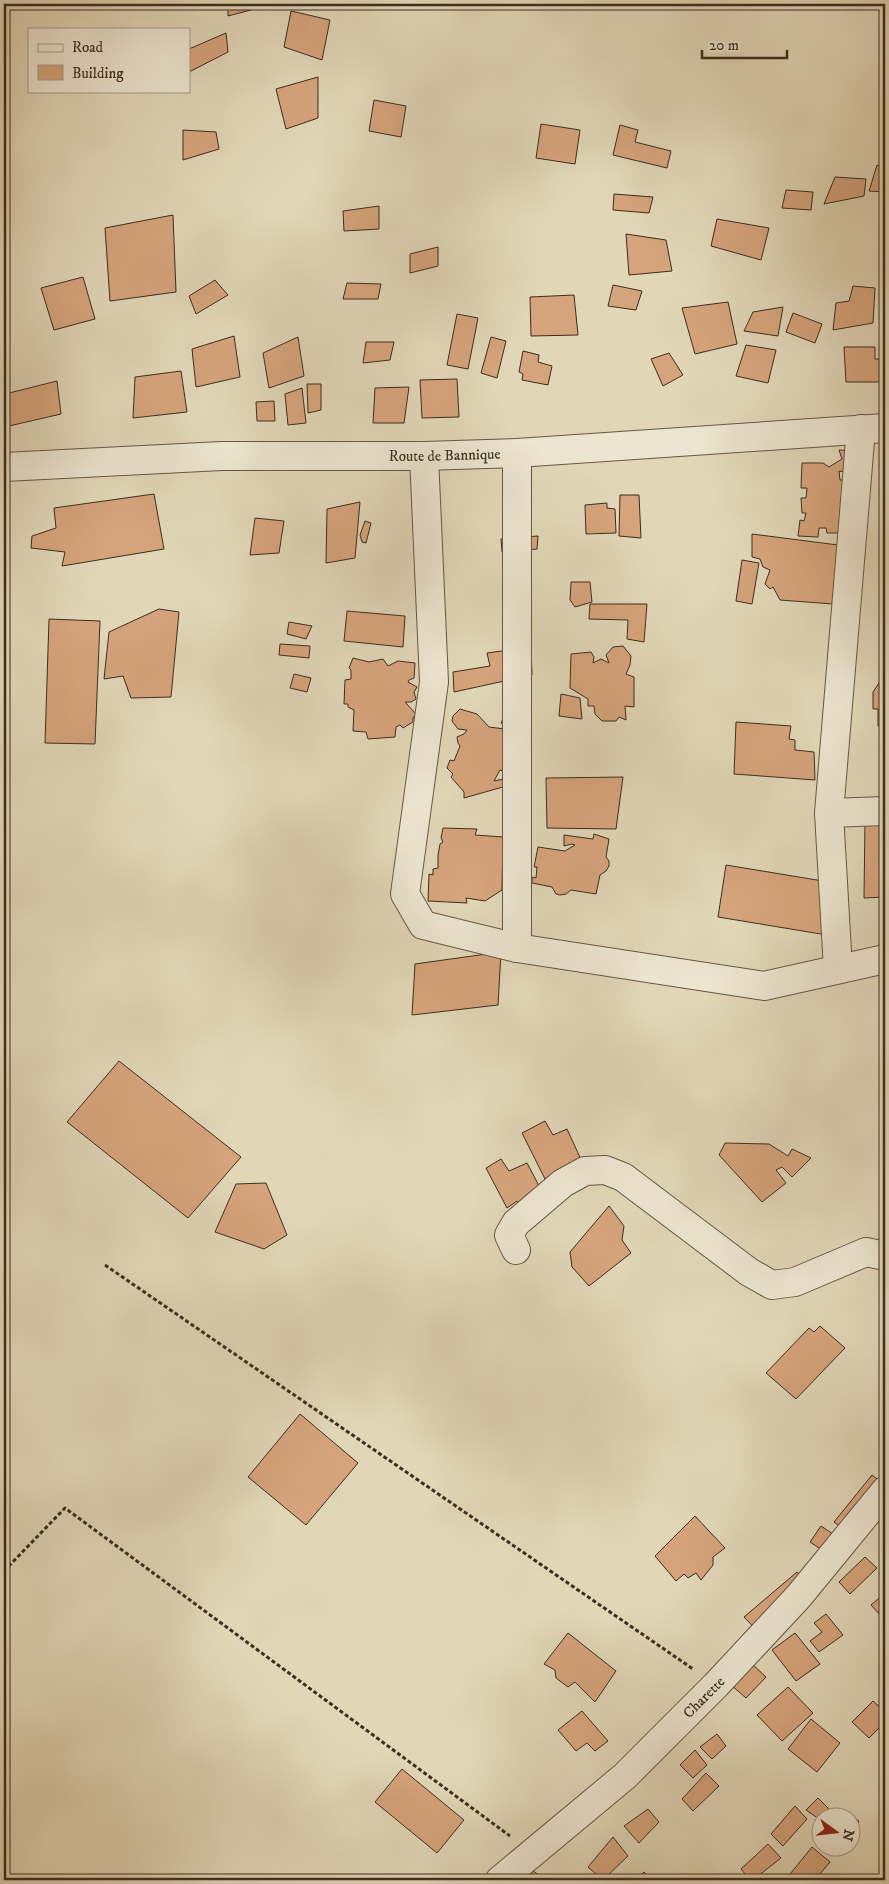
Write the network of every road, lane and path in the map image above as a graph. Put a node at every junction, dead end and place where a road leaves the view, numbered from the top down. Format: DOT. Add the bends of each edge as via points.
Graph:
graph roads {
  1 [pos="873,428"];
  2 [pos="517,454"];
  3 [pos="424,456"];
  4 [pos="4,467"];
  5 [pos="885,811"];
  6 [pos="829,813"];
  7 [pos="517,948"];
  8 [pos="885,959"];
  9 [pos="838,969"];
  10 [pos="516,1250"];
  11 [pos="885,1256"];
  12 [pos="105,1265"];
  13 [pos="885,1491"];
  14 [pos="4,1570"];
  15 [pos="716,1685"];
  16 [pos="532,1853"];
  17 [pos="500,1880"];
  1 -- 2 [label="street, Route de Bannique"];
  1 -- 6 [label="street"];
  2 -- 3 [label="street, Route de Bannique"];
  2 -- 7 [label="street"];
  3 -- 4 [label="street, Route de Bannique" via="222,456"];
  3 -- 7 [label="street" via="434,682 405,894 423,925"];
  5 -- 6 [label="street"];
  6 -- 9 [label="street"];
  7 -- 9 [label="street" via="764,986"];
  8 -- 9 [label="street"];
  10 -- 11 [label="street" via="509,1235 516,1223 563,1183 585,1170 605,1170 623,1178 749,1272 772,1285 795,1282 866,1252"];
  12 -- 15 [label="path"];
  13 -- 15 [label="street, Charette" via="799,1596"];
  14 -- 16 [label="path" via="65,1508"];
  15 -- 16 [label="street, Charette" via="625,1776"];
  16 -- 17 [label="street, Charette"];
}
